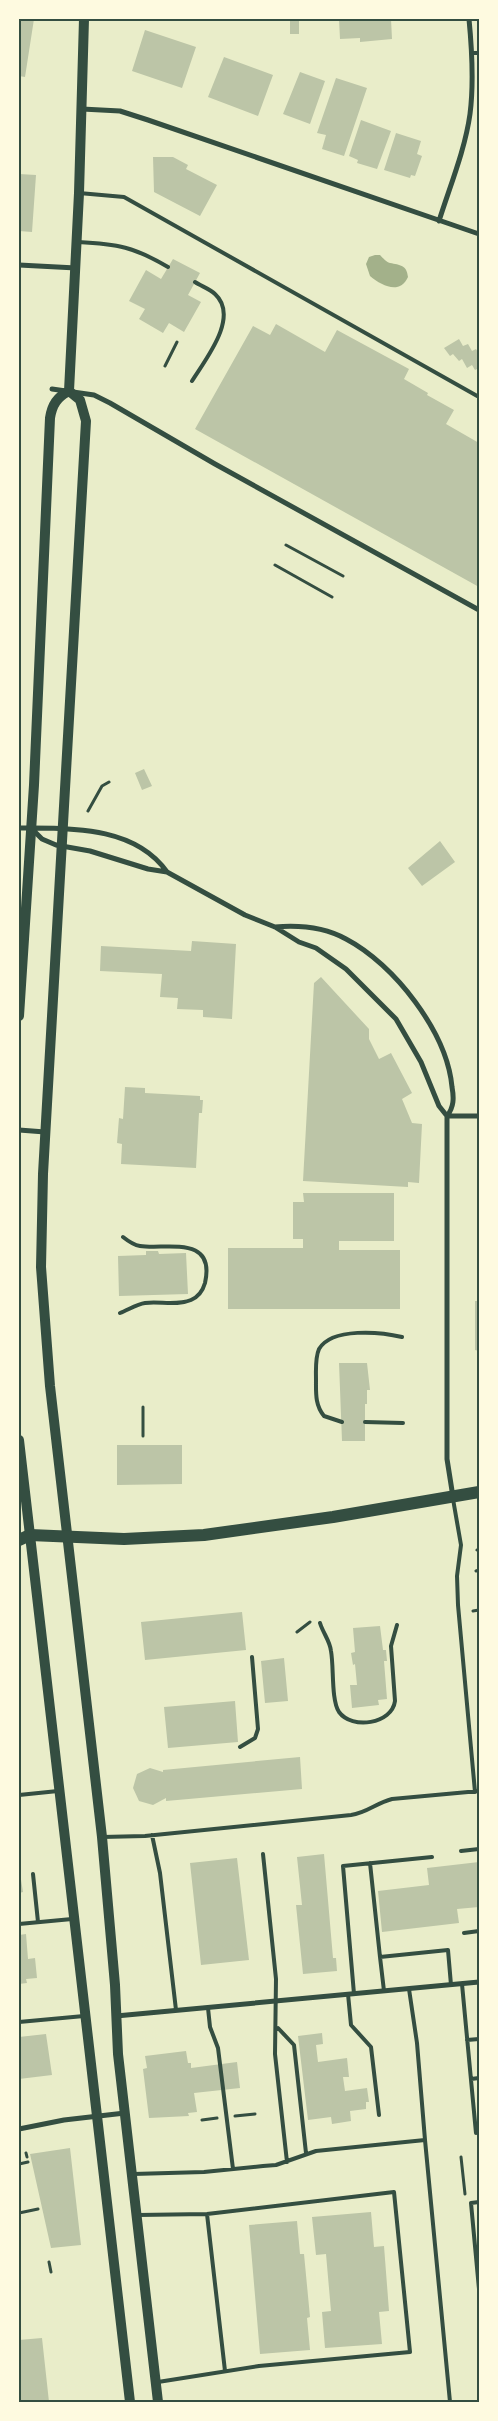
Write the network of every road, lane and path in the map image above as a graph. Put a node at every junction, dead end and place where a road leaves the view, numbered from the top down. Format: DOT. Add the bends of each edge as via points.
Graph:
graph roads {
  1 [pos="84,19"];
  2 [pos="470,19"];
  3 [pos="472,53"];
  4 [pos="479,53"];
  5 [pos="82,109"];
  6 [pos="79,193"];
  7 [pos="440,221"];
  8 [pos="479,234"];
  9 [pos="77,242"];
  10 [pos="19,265"];
  11 [pos="168,267"];
  12 [pos="76,268"];
  13 [pos="195,282"];
  14 [pos="178,342"];
  15 [pos="165,366"];
  16 [pos="192,382"];
  17 [pos="52,389"];
  18 [pos="69,391"];
  19 [pos="479,398"];
  20 [pos="286,545"];
  21 [pos="275,565"];
  22 [pos="343,576"];
  23 [pos="332,597"];
  24 [pos="479,610"];
  25 [pos="109,782"];
  26 [pos="88,811"];
  27 [pos="19,828"];
  28 [pos="32,828"];
  29 [pos="64,830"];
  30 [pos="62,847"];
  31 [pos="167,872"];
  32 [pos="275,926"];
  33 [pos="19,1016"];
  34 [pos="447,1116"];
  35 [pos="479,1116"];
  36 [pos="19,1130"];
  37 [pos="46,1132"];
  38 [pos="123,1237"];
  39 [pos="120,1313"];
  40 [pos="402,1336"];
  41 [pos="143,1407"];
  42 [pos="342,1422"];
  43 [pos="365,1422"];
  44 [pos="402,1423"];
  45 [pos="143,1436"];
  46 [pos="19,1440"];
  47 [pos="478,1493"];
  48 [pos="453,1497"];
  49 [pos="19,1525"];
  50 [pos="24,1537"];
  51 [pos="67,1537"];
  52 [pos="479,1610"];
  53 [pos="473,1611"];
  54 [pos="310,1622"];
  55 [pos="320,1623"];
  56 [pos="397,1625"];
  57 [pos="297,1632"];
  58 [pos="252,1658"];
  59 [pos="240,1747"];
  60 [pos="60,1791"];
  61 [pos="477,1791"];
  62 [pos="19,1795"];
  63 [pos="152,1835"];
  64 [pos="102,1838"];
  65 [pos="479,1849"];
  66 [pos="461,1851"];
  67 [pos="263,1854"];
  68 [pos="432,1857"];
  69 [pos="370,1863"];
  70 [pos="33,1874"];
  71 [pos="74,1918"];
  72 [pos="38,1922"];
  73 [pos="19,1924"];
  74 [pos="479,1931"];
  75 [pos="464,1933"];
  76 [pos="380,1957"];
  77 [pos="479,1982"];
  78 [pos="462,1984"];
  79 [pos="451,1985"];
  80 [pos="409,1989"];
  81 [pos="384,1991"];
  82 [pos="351,1994"];
  83 [pos="276,2001"];
  84 [pos="208,2008"];
  85 [pos="176,2010"];
  86 [pos="86,2016"];
  87 [pos="116,2016"];
  88 [pos="19,2022"];
  89 [pos="276,2024"];
  90 [pos="479,2038"];
  91 [pos="467,2040"];
  92 [pos="479,2078"];
  93 [pos="471,2079"];
  94 [pos="125,2113"];
  95 [pos="379,2115"];
  96 [pos="97,2116"];
  97 [pos="19,2129"];
  98 [pos="476,2133"];
  99 [pos="425,2140"];
  100 [pos="306,2153"];
  101 [pos="461,2158"];
  102 [pos="28,2162"];
  103 [pos="287,2162"];
  104 [pos="19,2164"];
  105 [pos="233,2169"];
  106 [pos="132,2174"];
  107 [pos="466,2197"];
  108 [pos="479,2202"];
  109 [pos="38,2209"];
  110 [pos="19,2213"];
  111 [pos="207,2214"];
  112 [pos="138,2215"];
  113 [pos="49,2262"];
  114 [pos="51,2272"];
  115 [pos="479,2289"];
  116 [pos="225,2371"];
  117 [pos="156,2382"];
  118 [pos="130,2402"];
  119 [pos="158,2402"];
  120 [pos="450,2402"];
  1 -- 5 [label="main road"];
  2 -- 3 [label="street"];
  3 -- 4 [label="lane"];
  3 -- 7 [label="street" via="466,134"];
  5 -- 6 [label="main road"];
  5 -- 7 [label="street" via="126,112"];
  6 -- 9 [label="main road"];
  6 -- 19 [label="lane" via="118,195 131,200"];
  7 -- 8 [label="street"];
  9 -- 11 [label="lane" via="138,250"];
  9 -- 12 [label="main road"];
  10 -- 12 [label="street"];
  12 -- 18 [label="main road"];
  13 -- 16 [label="lane" via="217,297 225,318"];
  14 -- 15 [label="path"];
  17 -- 18 [label="street"];
  18 -- 24 [label="street" via="110,403"];
  18 -- 28 [label="main road" via="53,405 50,418"];
  18 -- 29 [label="main road" via="84,407 86,421"];
  20 -- 22 [label="path"];
  21 -- 23 [label="path"];
  25 -- 26 [label="path" via="102,786"];
  27 -- 28 [label="street"];
  28 -- 29 [label="street"];
  28 -- 30 [label="street" via="42,839"];
  28 -- 33 [label="main road"];
  29 -- 30 [label="main road"];
  29 -- 31 [label="street" via="96,832 126,840 148,853"];
  30 -- 31 [label="street" via="90,851"];
  30 -- 37 [label="main road"];
  31 -- 32 [label="street" via="252,919"];
  32 -- 34 [label="street" via="324,953 383,1004 404,1031"];
  32 -- 34 [label="street" via="326,931 346,939 399,983 427,1021 446,1057 453,1096"];
  34 -- 35 [label="street"];
  34 -- 48 [label="street" via="447,1459"];
  36 -- 37 [label="street"];
  37 -- 51 [label="main road" via="41,1218 42,1294"];
  38 -- 39 [label="lane" via="140,1246 195,1249 202,1258 206,1274 203,1288 192,1300 145,1303"];
  40 -- 42 [label="lane" via="345,1334 331,1338 320,1348 316,1360 317,1403 324,1416"];
  41 -- 45 [label="path"];
  43 -- 44 [label="lane"];
  46 -- 50 [label="main road"];
  47 -- 48 [label="main road"];
  48 -- 51 [label="main road" via="204,1536 145,1539"];
  48 -- 61 [label="lane" via="461,1545 458,1605"];
  49 -- 50 [label="main road"];
  50 -- 51 [label="main road"];
  50 -- 60 [label="main road"];
  51 -- 64 [label="main road"];
  52 -- 53 [label="path"];
  54 -- 57 [label="path"];
  55 -- 56 [label="lane" via="331,1648 337,1707 346,1719 355,1722 381,1720 394,1708 391,1646"];
  58 -- 59 [label="lane" via="258,1729 255,1738"];
  60 -- 62 [label="lane"];
  60 -- 71 [label="main road"];
  61 -- 63 [label="lane" via="392,1799 360,1814"];
  63 -- 64 [label="lane"];
  63 -- 85 [label="lane" via="160,1872"];
  64 -- 87 [label="main road"];
  65 -- 66 [label="lane"];
  67 -- 83 [label="lane"];
  68 -- 69 [label="lane"];
  69 -- 76 [label="lane"];
  69 -- 82 [label="lane" via="343,1866"];
  70 -- 72 [label="lane"];
  71 -- 72 [label="lane"];
  71 -- 86 [label="main road"];
  72 -- 73 [label="lane"];
  74 -- 75 [label="lane"];
  76 -- 79 [label="lane" via="448,1950"];
  76 -- 81 [label="lane"];
  77 -- 78 [label="street"];
  78 -- 79 [label="street"];
  78 -- 91 [label="lane"];
  79 -- 80 [label="street"];
  80 -- 81 [label="street"];
  80 -- 99 [label="lane"];
  81 -- 82 [label="street"];
  82 -- 83 [label="street"];
  82 -- 95 [label="lane" via="351,2025 371,2047"];
  83 -- 84 [label="street"];
  83 -- 89 [label="lane"];
  84 -- 85 [label="street"];
  84 -- 105 [label="lane" via="210,2027 218,2048"];
  85 -- 87 [label="street"];
  86 -- 88 [label="lane"];
  86 -- 96 [label="main road"];
  87 -- 94 [label="main road"];
  89 -- 100 [label="lane" via="294,2045"];
  89 -- 103 [label="lane" via="275,2054"];
  90 -- 91 [label="lane"];
  91 -- 93 [label="lane"];
  92 -- 93 [label="lane"];
  93 -- 98 [label="lane"];
  94 -- 96 [label="street"];
  94 -- 106 [label="main road"];
  96 -- 97 [label="street"];
  96 -- 118 [label="main road"];
  99 -- 100 [label="lane"];
  99 -- 120 [label="lane"];
  100 -- 103 [label="lane"];
  101 -- 107 [label="path"];
  102 -- 104 [label="path"];
  103 -- 105 [label="lane"];
  105 -- 106 [label="lane"];
  106 -- 112 [label="main road"];
  108 -- 115 [label="lane" via="471,2203"];
  109 -- 110 [label="path"];
  111 -- 112 [label="lane"];
  111 -- 116 [label="lane"];
  111 -- 116 [label="lane" via="394,2192 410,2352"];
  112 -- 117 [label="main road"];
  113 -- 114 [label="path"];
  116 -- 117 [label="lane"];
  117 -- 119 [label="main road"];
}
